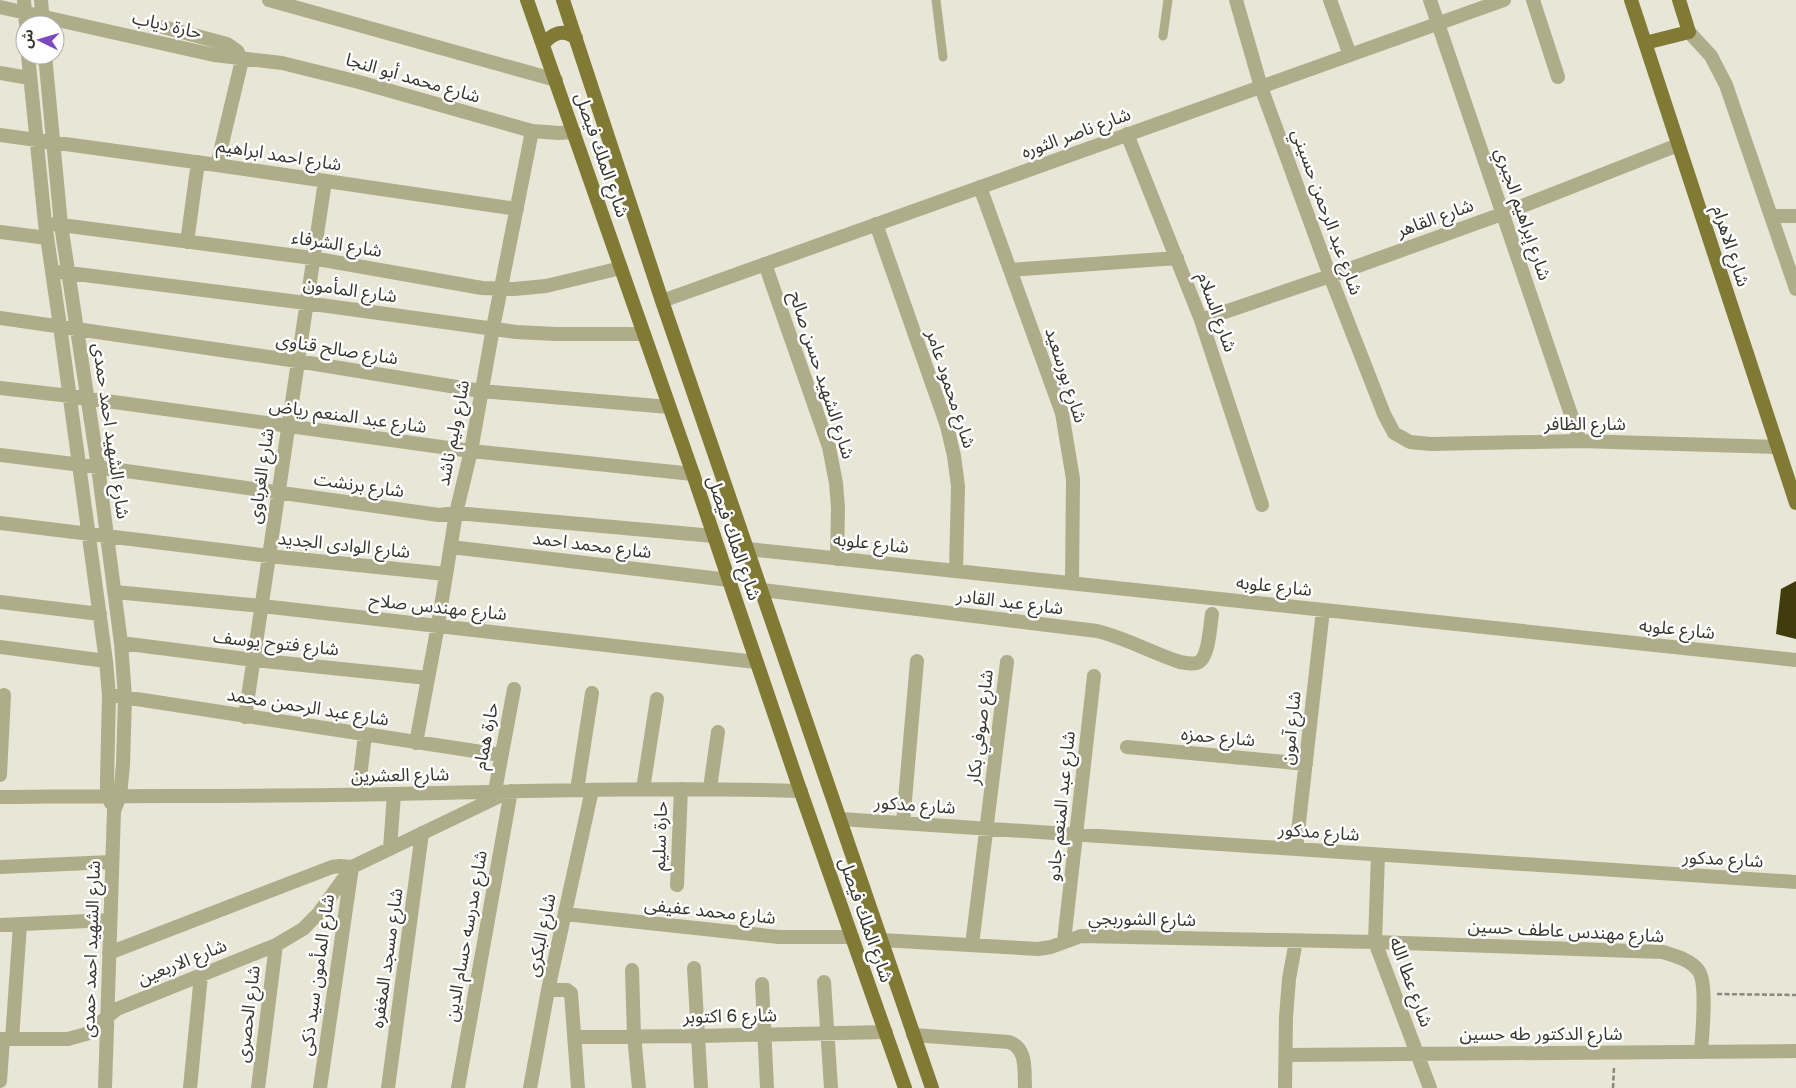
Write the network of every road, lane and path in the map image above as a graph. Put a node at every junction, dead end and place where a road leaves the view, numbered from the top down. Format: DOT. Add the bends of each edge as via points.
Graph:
graph roads {
  1 [pos="41,0"];
  2 [pos="527,0"];
  3 [pos="563,0"];
  4 [pos="936,0"];
  5 [pos="1168,0"];
  6 [pos="1236,0"];
  7 [pos="1330,0"];
  8 [pos="1430,0"];
  9 [pos="1504,0"];
  10 [pos="1533,0"];
  11 [pos="1631,0"];
  12 [pos="1679,0"];
  13 [pos="278,1"];
  14 [pos="0,7"];
  15 [pos="25,12"];
  16 [pos="42,15"];
  17 [pos="1438,24"];
  18 [pos="65,25"];
  19 [pos="163,27"];
  20 [pos="1689,32"];
  21 [pos="1163,36"];
  22 [pos="576,38"];
  23 [pos="1645,43"];
  24 [pos="543,44"];
  25 [pos="1350,55"];
  26 [pos="943,57"];
  27 [pos="242,60"];
  28 [pos="28,65"];
  29 [pos="46,65"];
  30 [pos="0,73"];
  31 [pos="1558,77"];
  32 [pos="29,78"];
  33 [pos="556,80"];
  34 [pos="1261,87"];
  35 [pos="532,131"];
  36 [pos="574,132"];
  37 [pos="1127,134"];
  38 [pos="0,135"];
  39 [pos="36,140"];
  40 [pos="53,142"];
  41 [pos="1678,144"];
  42 [pos="198,162"];
  43 [pos="217,165"];
  44 [pos="325,181"];
  45 [pos="980,187"];
  46 [pos="517,210"];
  47 [pos="1502,214"];
  48 [pos="1770,216"];
  49 [pos="1796,216"];
  50 [pos="45,223"];
  51 [pos="876,224"];
  52 [pos="62,225"];
  53 [pos="0,232"];
  54 [pos="47,238"];
  55 [pos="187,242"];
  56 [pos="312,258"];
  57 [pos="1177,258"];
  58 [pos="765,264"];
  59 [pos="621,268"];
  60 [pos="1010,270"];
  61 [pos="51,271"];
  62 [pos="69,273"];
  63 [pos="1330,276"];
  64 [pos="501,289"];
  65 [pos="1796,289"];
  66 [pos="662,301"];
  67 [pos="306,303"];
  68 [pos="0,318"];
  69 [pos="1201,320"];
  70 [pos="60,326"];
  71 [pos="493,328"];
  72 [pos="77,329"];
  73 [pos="644,334"];
  74 [pos="297,361"];
  75 [pos="0,388"];
  76 [pos="481,391"];
  77 [pos="70,396"];
  78 [pos="87,399"];
  79 [pos="669,407"];
  80 [pos="288,427"];
  81 [pos="1394,433"];
  82 [pos="1580,441"];
  83 [pos="1778,447"];
  84 [pos="471,451"];
  85 [pos="0,455"];
  86 [pos="79,465"];
  87 [pos="98,467"];
  88 [pos="693,474"];
  89 [pos="278,492"];
  90 [pos="1796,503"];
  91 [pos="1262,505"];
  92 [pos="456,512"];
  93 [pos="0,523"];
  94 [pos="89,534"];
  95 [pos="714,536"];
  96 [pos="108,537"];
  97 [pos="451,547"];
  98 [pos="748,549"];
  99 [pos="269,556"];
  100 [pos="837,559"];
  101 [pos="956,571"];
  102 [pos="446,574"];
  103 [pos="729,580"];
  104 [pos="1072,583"];
  105 [pos="762,590"];
  106 [pos="115,592"];
  107 [pos="0,602"];
  108 [pos="262,606"];
  109 [pos="1323,610"];
  110 [pos="100,614"];
  111 [pos="1212,614"];
  112 [pos="438,625"];
  113 [pos="121,643"];
  114 [pos="0,647"];
  115 [pos="254,660"];
  116 [pos="1796,660"];
  117 [pos="106,661"];
  118 [pos="917,661"];
  119 [pos="756,662"];
  120 [pos="1007,662"];
  121 [pos="1094,676"];
  122 [pos="428,678"];
  123 [pos="514,688"];
  124 [pos="592,694"];
  125 [pos="4,695"];
  126 [pos="109,696"];
  127 [pos="125,697"];
  128 [pos="657,699"];
  129 [pos="245,717"];
  130 [pos="718,732"];
  131 [pos="365,735"];
  132 [pos="416,743"];
  133 [pos="1127,747"];
  134 [pos="501,755"];
  135 [pos="1306,764"];
  136 [pos="0,775"];
  137 [pos="710,788"];
  138 [pos="642,789"];
  139 [pos="681,789"];
  140 [pos="577,790"];
  141 [pos="592,790"];
  142 [pos="495,791"];
  143 [pos="511,791"];
  144 [pos="801,791"];
  145 [pos="358,794"];
  146 [pos="394,794"];
  147 [pos="114,796"];
  148 [pos="0,797"];
  149 [pos="840,819"];
  150 [pos="903,823"];
  151 [pos="987,829"];
  152 [pos="422,833"];
  153 [pos="1076,835"];
  154 [pos="390,849"];
  155 [pos="1296,849"];
  156 [pos="1378,855"];
  157 [pos="112,862"];
  158 [pos="0,867"];
  159 [pos="352,867"];
  160 [pos="1796,882"];
  161 [pos="677,885"];
  162 [pos="565,914"];
  163 [pos="110,920"];
  164 [pos="0,925"];
  165 [pos="20,925"];
  166 [pos="852,937"];
  167 [pos="881,940"];
  168 [pos="1064,941"];
  169 [pos="1296,941"];
  170 [pos="1375,942"];
  171 [pos="276,945"];
  172 [pos="972,945"];
  173 [pos="109,953"];
  174 [pos="694,968"];
  175 [pos="632,970"];
  176 [pos="201,975"];
  177 [pos="824,982"];
  178 [pos="762,984"];
  179 [pos="548,990"];
  180 [pos="1704,994"];
  181 [pos="1796,995"];
  182 [pos="108,1016"];
  183 [pos="886,1032"];
  184 [pos="827,1033"];
  185 [pos="764,1035"];
  186 [pos="914,1035"];
  187 [pos="634,1036"];
  188 [pos="699,1036"];
  189 [pos="574,1037"];
  190 [pos="5,1039"];
  191 [pos="1796,1051"];
  192 [pos="1701,1052"];
  193 [pos="1614,1053"];
  194 [pos="1418,1054"];
  195 [pos="1286,1055"];
  196 [pos="0,1081"];
  197 [pos="106,1088"];
  198 [pos="190,1088"];
  199 [pos="258,1088"];
  200 [pos="320,1088"];
  201 [pos="388,1088"];
  202 [pos="458,1088"];
  203 [pos="530,1088"];
  204 [pos="578,1088"];
  205 [pos="639,1088"];
  206 [pos="701,1088"];
  207 [pos="767,1088"];
  208 [pos="830,1088"];
  209 [pos="905,1088"];
  210 [pos="932,1088"];
  211 [pos="1025,1088"];
  212 [pos="1285,1088"];
  213 [pos="1430,1088"];
  214 [pos="1614,1088"];
  1 -- 16 [label="street"];
  2 -- 24 [label="main road, شارع الملك فيصل"];
  3 -- 22 [label="main road, شارع الملك فيصل"];
  4 -- 26 [label="lane"];
  5 -- 21 [label="lane"];
  6 -- 34 [label="street, شارع عبد الرحمن حسيني"];
  7 -- 25 [label="street"];
  8 -- 17 [label="street, شارع إبراهيم الجبري"];
  9 -- 17 [label="street, شارع ناصر الثوره"];
  10 -- 31 [label="street"];
  11 -- 23 [label="main road, شارع الاهرام"];
  12 -- 20 [label="main road"];
  13 -- 33 [label="street"];
  14 -- 15 [label="street, حارة دياب"];
  17 -- 25 [label="street, شارع ناصر الثوره"];
  17 -- 47 [label="street, شارع إبراهيم الجبري"];
  18 -- 27 [label="street, حارة دياب"];
  19 -- 27 [label="street" via="227,44 237,51"];
  20 -- 23 [label="main road"];
  20 -- 48 [label="street" via="1701,43 1719,70"];
  22 -- 24 [label="main road" via="559,32"];
  22 -- 66 [label="main road, شارع الملك فيصل"];
  23 -- 41 [label="main road, شارع الاهرام"];
  24 -- 33 [label="main road, شارع الملك فيصل"];
  25 -- 34 [label="street, شارع ناصر الثوره"];
  27 -- 35 [label="street, شارع محمد أبو النجا" via="282,63"];
  27 -- 43 [label="street"];
  28 -- 32 [label="street, شارع الشهيد احمد حمدى"];
  29 -- 40 [label="street, شارع الشهيد احمد حمدى"];
  30 -- 32 [label="street"];
  32 -- 39 [label="street, شارع الشهيد احمد حمدى"];
  33 -- 36 [label="main road, شارع الملك فيصل"];
  34 -- 37 [label="street, شارع ناصر الثوره"];
  34 -- 63 [label="street, شارع عبد الرحمن حسيني"];
  35 -- 36 [label="street, شارع محمد أبو النجا"];
  35 -- 46 [label="street, شارع وليم ناشد"];
  36 -- 59 [label="main road, شارع الملك فيصل"];
  37 -- 45 [label="street, شارع ناصر الثوره"];
  37 -- 57 [label="street, شارع السلام"];
  38 -- 39 [label="street, شارع احمد ابراهيم"];
  39 -- 40 [label="street, شارع احمد ابراهيم"];
  39 -- 50 [label="street, شارع الشهيد احمد حمدى"];
  40 -- 42 [label="street, شارع احمد ابراهيم"];
  40 -- 52 [label="street, شارع الشهيد احمد حمدى"];
  41 -- 47 [label="street, شارع القاهر"];
  41 -- 83 [label="main road, شارع الاهرام"];
  42 -- 43 [label="street, شارع احمد ابراهيم"];
  42 -- 55 [label="street"];
  43 -- 44 [label="street, شارع احمد ابراهيم"];
  44 -- 46 [label="street, شارع احمد ابراهيم"];
  44 -- 56 [label="street, شارع الغرباوى"];
  45 -- 51 [label="street, شارع ناصر الثوره"];
  45 -- 60 [label="street, شارع بورسعيد"];
  46 -- 64 [label="street, شارع وليم ناشد"];
  47 -- 63 [label="street, شارع القاهر"];
  47 -- 82 [label="street, شارع إبراهيم الجبري"];
  48 -- 49 [label="street"];
  48 -- 65 [label="street"];
  50 -- 52 [label="street, شارع الشرفاء"];
  50 -- 54 [label="street, شارع الشهيد احمد حمدى"];
  51 -- 58 [label="street, شارع ناصر الثوره"];
  51 -- 101 [label="street, شارع محمود عامر" via="947,426 958,486"];
  52 -- 55 [label="street, شارع الشرفاء"];
  52 -- 62 [label="street, شارع الشهيد احمد حمدى"];
  53 -- 54 [label="street"];
  54 -- 61 [label="street, شارع الشهيد احمد حمدى"];
  55 -- 56 [label="street, شارع الشرفاء"];
  56 -- 64 [label="street, شارع الشرفاء"];
  56 -- 67 [label="street, شارع الغرباوى"];
  57 -- 60 [label="street"];
  57 -- 69 [label="street, شارع السلام"];
  58 -- 66 [label="street, شارع ناصر الثوره"];
  58 -- 100 [label="street, شارع الشهيد حسن صالح" via="828,447 837,491"];
  59 -- 64 [label="street, شارع الشرفاء" via="546,286"];
  59 -- 73 [label="main road, شارع الملك فيصل"];
  60 -- 104 [label="street, شارع بورسعيد" via="1062,413 1073,478"];
  61 -- 62 [label="street, شارع المأمون"];
  61 -- 70 [label="street, شارع الشهيد احمد حمدى"];
  62 -- 67 [label="street, شارع المأمون"];
  62 -- 72 [label="street, شارع الشهيد احمد حمدى"];
  63 -- 69 [label="street, شارع القاهر"];
  63 -- 81 [label="street, شارع عبد الرحمن حسيني"];
  64 -- 71 [label="street, شارع وليم ناشد"];
  66 -- 98 [label="main road, شارع الملك فيصل"];
  67 -- 71 [label="street, شارع المأمون"];
  67 -- 74 [label="street, شارع الغرباوى"];
  68 -- 70 [label="street, شارع صالح قناوى"];
  69 -- 91 [label="street, شارع السلام"];
  70 -- 72 [label="street, شارع صالح قناوى"];
  70 -- 77 [label="street, شارع الشهيد احمد حمدى"];
  71 -- 73 [label="street, شارع المأمون" via="533,333"];
  71 -- 76 [label="street, شارع وليم ناشد"];
  72 -- 74 [label="street, شارع صالح قناوى"];
  72 -- 78 [label="street, شارع الشهيد احمد حمدى"];
  73 -- 79 [label="main road, شارع الملك فيصل"];
  74 -- 76 [label="street, شارع صالح قناوى"];
  74 -- 80 [label="street, شارع الغرباوى"];
  75 -- 77 [label="street, شارع عبد المنعم رياض"];
  76 -- 79 [label="street, شارع صالح قناوى"];
  76 -- 84 [label="street, شارع وليم ناشد"];
  77 -- 78 [label="street, شارع عبد المنعم رياض"];
  77 -- 86 [label="street, شارع الشهيد احمد حمدى"];
  78 -- 80 [label="street, شارع عبد المنعم رياض"];
  78 -- 87 [label="street, شارع الشهيد احمد حمدى"];
  79 -- 88 [label="main road, شارع الملك فيصل"];
  80 -- 84 [label="street, شارع عبد المنعم رياض"];
  80 -- 89 [label="street, شارع الغرباوى"];
  81 -- 82 [label="street, شارع الظافر" via="1410,442 1431,444"];
  82 -- 83 [label="street, شارع الظافر"];
  83 -- 90 [label="main road, شارع الاهرام"];
  84 -- 88 [label="street, شارع عبد المنعم رياض"];
  84 -- 92 [label="street, شارع وليم ناشد"];
  85 -- 86 [label="street, شارع برنشت"];
  86 -- 87 [label="street, شارع برنشت"];
  86 -- 94 [label="street, شارع الشهيد احمد حمدى"];
  87 -- 89 [label="street, شارع برنشت"];
  87 -- 96 [label="street, شارع الشهيد احمد حمدى"];
  88 -- 95 [label="main road, شارع الملك فيصل"];
  89 -- 92 [label="street, شارع برنشت" via="439,515"];
  89 -- 99 [label="street, شارع الغرباوى"];
  92 -- 95 [label="street, شارع برنشت"];
  92 -- 97 [label="street, شارع وليم ناشد"];
  93 -- 94 [label="street, شارع الوادى الجديد"];
  94 -- 96 [label="street, شارع الوادى الجديد"];
  94 -- 110 [label="street, شارع الشهيد احمد حمدى"];
  95 -- 103 [label="main road, شارع الملك فيصل"];
  96 -- 99 [label="street, شارع الوادى الجديد"];
  96 -- 106 [label="street, شارع الشهيد احمد حمدى"];
  97 -- 102 [label="street, شارع وليم ناشد"];
  97 -- 103 [label="street, شارع محمد احمد"];
  98 -- 100 [label="street, شارع علوبه"];
  98 -- 105 [label="main road, شارع الملك فيصل"];
  99 -- 102 [label="street, شارع الوادى الجديد"];
  99 -- 108 [label="street, شارع الغرباوى"];
  100 -- 101 [label="street, شارع علوبه"];
  101 -- 104 [label="street, شارع علوبه"];
  102 -- 112 [label="street, شارع وليم ناشد"];
  103 -- 119 [label="main road, شارع الملك فيصل"];
  104 -- 109 [label="street, شارع علوبه"];
  105 -- 111 [label="street, شارع عبد القادر" via="1097,631 1191,664 1199,662 1205,655"];
  105 -- 149 [label="main road, شارع الملك فيصل"];
  106 -- 108 [label="street, شارع مهندس صلاح"];
  106 -- 113 [label="street, شارع الشهيد احمد حمدى"];
  107 -- 110 [label="street"];
  108 -- 112 [label="street, شارع مهندس صلاح"];
  108 -- 115 [label="street, شارع الغرباوى"];
  109 -- 116 [label="street, شارع علوبه"];
  109 -- 135 [label="street, شارع آمون"];
  110 -- 117 [label="street, شارع الشهيد احمد حمدى"];
  112 -- 119 [label="street, شارع مهندس صلاح"];
  112 -- 122 [label="street, شارع وليم ناشد"];
  113 -- 115 [label="street, شارع فتوح يوسف"];
  113 -- 127 [label="street, شارع الشهيد احمد حمدى"];
  114 -- 117 [label="street"];
  115 -- 122 [label="street, شارع فتوح يوسف"];
  115 -- 129 [label="street, شارع الغرباوى"];
  117 -- 126 [label="street, شارع الشهيد احمد حمدى"];
  118 -- 150 [label="street"];
  119 -- 144 [label="main road, شارع الملك فيصل"];
  120 -- 151 [label="street, شارع صوفي بكار"];
  121 -- 153 [label="street, شارع عبد المنعم جادو"];
  122 -- 132 [label="street, شارع وليم ناشد"];
  123 -- 134 [label="street, حارة همام"];
  124 -- 140 [label="street"];
  125 -- 136 [label="street"];
  126 -- 127 [label="street, شارع عبد الرحمن محمد"];
  126 -- 147 [label="street, شارع الشهيد احمد حمدى"];
  127 -- 129 [label="street, شارع عبد الرحمن محمد"];
  127 -- 147 [label="street, شارع الشهيد احمد حمدى"];
  128 -- 138 [label="street"];
  129 -- 131 [label="street, شارع عبد الرحمن محمد"];
  130 -- 137 [label="street"];
  131 -- 132 [label="street, شارع عبد الرحمن محمد"];
  131 -- 145 [label="street"];
  132 -- 134 [label="street, شارع عبد الرحمن محمد"];
  133 -- 135 [label="street, شارع حمزه"];
  134 -- 142 [label="street, حارة همام"];
  135 -- 155 [label="street, شارع آمون"];
  137 -- 139 [label="street, شارع العشرين"];
  137 -- 144 [label="street, شارع العشرين"];
  138 -- 139 [label="street, شارع العشرين"];
  138 -- 141 [label="street, شارع العشرين"];
  139 -- 161 [label="street, حارة سليم"];
  140 -- 141 [label="street, شارع العشرين"];
  140 -- 143 [label="street, شارع العشرين"];
  141 -- 162 [label="street, شارع البكرى"];
  142 -- 143 [label="street, شارع العشرين"];
  142 -- 146 [label="street, شارع العشرين"];
  143 -- 152 [label="street, شارع الاربعين"];
  143 -- 202 [label="street, شارع مدرسه حسام الدين"];
  144 -- 166 [label="main road, شارع الملك فيصل"];
  145 -- 146 [label="street, شارع العشرين"];
  145 -- 147 [label="street, شارع العشرين"];
  146 -- 154 [label="street"];
  147 -- 148 [label="street, شارع العشرين"];
  147 -- 157 [label="street, شارع الشهيد احمد حمدى"];
  149 -- 150 [label="street, شارع مدكور"];
  149 -- 167 [label="main road, شارع الملك فيصل"];
  150 -- 151 [label="street, شارع مدكور"];
  151 -- 153 [label="street, شارع مدكور"];
  151 -- 172 [label="street, شارع صوفي بكار"];
  152 -- 154 [label="street, شارع الاربعين"];
  152 -- 201 [label="street, شارع مسجد المغفره"];
  153 -- 155 [label="street, شارع مدكور"];
  153 -- 168 [label="street, شارع عبد المنعم جادو"];
  154 -- 159 [label="street, شارع الاربعين"];
  155 -- 156 [label="street, شارع مدكور"];
  156 -- 160 [label="street, شارع مدكور"];
  156 -- 170 [label="street, شارع عطا الله"];
  157 -- 158 [label="street"];
  157 -- 163 [label="street, شارع الشهيد احمد حمدى"];
  159 -- 171 [label="street, شارع الاربعين" via="318,914 303,929"];
  159 -- 173 [label="street, شارع الاربعين" via="332,867"];
  159 -- 200 [label="street, شارع المأمون سيد ذكى"];
  162 -- 166 [label="street, شارع محمد عفيفى" via="779,937"];
  162 -- 179 [label="street, شارع البكرى"];
  163 -- 165 [label="street"];
  163 -- 173 [label="street, شارع الشهيد احمد حمدى"];
  164 -- 165 [label="street"];
  165 -- 190 [label="street"];
  166 -- 183 [label="main road, شارع الملك فيصل"];
  167 -- 172 [label="street, شارع الشوربجي"];
  167 -- 186 [label="main road, شارع الملك فيصل"];
  168 -- 169 [label="street, شارع الشوربجي" via="1081,936"];
  168 -- 172 [label="street, شارع الشوربجي" via="1038,949"];
  169 -- 170 [label="street, شارع الشوربجي"];
  169 -- 195 [label="street" via="1286,1008"];
  170 -- 180 [label="street, شارع مهندس عاطف حسين" via="1663,952 1683,958 1699,971"];
  170 -- 194 [label="street, شارع عطا الله"];
  171 -- 176 [label="street, شارع الاربعين"];
  171 -- 199 [label="street, شارع الحصرى"];
  173 -- 182 [label="street, شارع الشهيد احمد حمدى"];
  174 -- 188 [label="street"];
  175 -- 187 [label="street"];
  176 -- 182 [label="street, شارع الاربعين" via="117,1008"];
  176 -- 198 [label="street"];
  177 -- 184 [label="street"];
  178 -- 185 [label="street"];
  179 -- 189 [label="street" via="571,993"];
  179 -- 203 [label="street, شارع البكرى"];
  180 -- 181 [label="path"];
  180 -- 192 [label="street, شارع مهندس عاطف حسين"];
  182 -- 190 [label="street, شارع الاربعين" via="86,1034 68,1038"];
  182 -- 197 [label="street, شارع الشهيد احمد حمدى"];
  183 -- 184 [label="street, شارع 6 اكتوبر"];
  183 -- 209 [label="main road, شارع الملك فيصل"];
  184 -- 185 [label="street, شارع 6 اكتوبر"];
  184 -- 208 [label="street"];
  185 -- 188 [label="street, شارع 6 اكتوبر"];
  185 -- 207 [label="street"];
  186 -- 210 [label="main road, شارع الملك فيصل"];
  186 -- 211 [label="street" via="1014,1044 1022,1052"];
  187 -- 188 [label="street, شارع 6 اكتوبر"];
  187 -- 189 [label="street, شارع 6 اكتوبر"];
  187 -- 205 [label="street"];
  188 -- 206 [label="street"];
  189 -- 204 [label="street"];
  190 -- 196 [label="street"];
  191 -- 192 [label="street, شارع الدكتور طه حسين"];
  192 -- 193 [label="street, شارع الدكتور طه حسين"];
  193 -- 194 [label="street, شارع الدكتور طه حسين"];
  193 -- 214 [label="path"];
  194 -- 195 [label="street, شارع الدكتور طه حسين"];
  194 -- 213 [label="street, شارع عطا الله"];
  195 -- 212 [label="street"];
}
